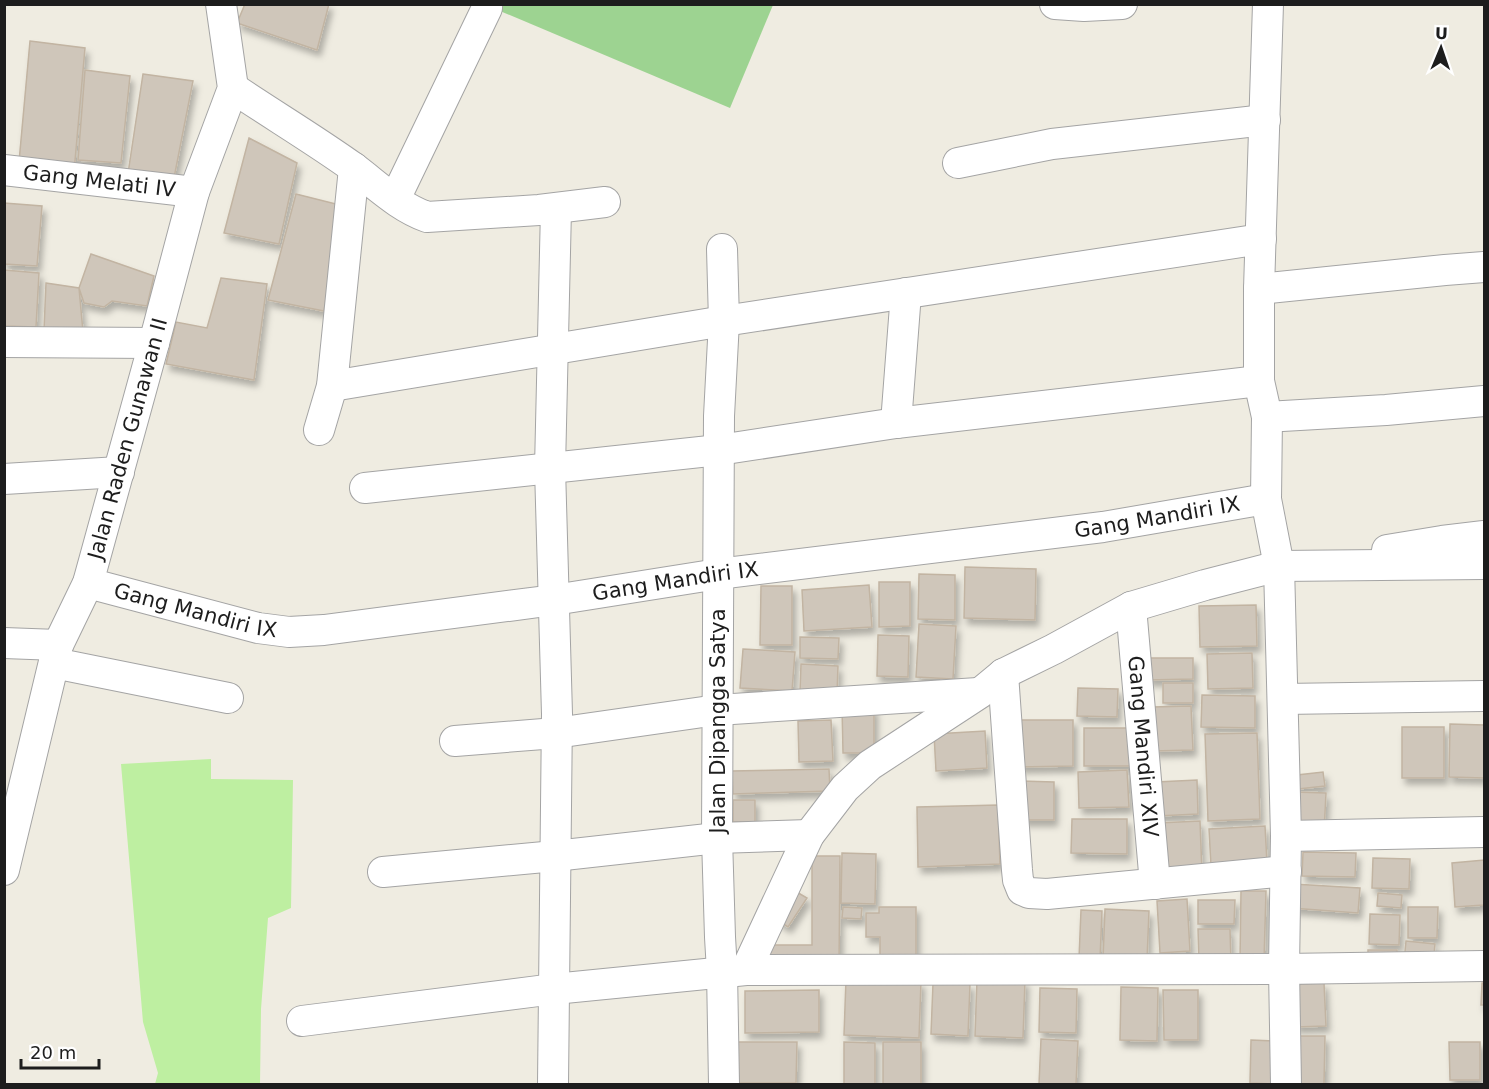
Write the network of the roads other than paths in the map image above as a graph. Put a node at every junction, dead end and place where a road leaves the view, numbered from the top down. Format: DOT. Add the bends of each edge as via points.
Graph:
graph roads {
  1 [pos="221,4"];
  2 [pos="1055,4"];
  3 [pos="1122,4"];
  4 [pos="1268,4"];
  5 [pos="487,8"];
  6 [pos="233,88"];
  7 [pos="1265,120"];
  8 [pos="958,163"];
  9 [pos="354,168"];
  10 [pos="4,170"];
  11 [pos="194,192"];
  12 [pos="395,199"];
  13 [pos="605,201"];
  14 [pos="556,208"];
  15 [pos="1261,239"];
  16 [pos="722,249"];
  17 [pos="1485,267"];
  18 [pos="1259,289"];
  19 [pos="906,293"];
  20 [pos="724,321"];
  21 [pos="4,342"];
  22 [pos="154,344"];
  23 [pos="552,349"];
  24 [pos="1258,381"];
  25 [pos="332,386"];
  26 [pos="1485,401"];
  27 [pos="1267,417"];
  28 [pos="896,423"];
  29 [pos="319,430"];
  30 [pos="719,450"];
  31 [pos="550,468"];
  32 [pos="119,472"];
  33 [pos="4,479"];
  34 [pos="365,488"];
  35 [pos="1266,499"];
  36 [pos="1485,536"];
  37 [pos="1442,553"];
  38 [pos="1485,564"];
  39 [pos="1279,566"];
  40 [pos="718,574"];
  41 [pos="88,583"];
  42 [pos="554,600"];
  43 [pos="1131,607"];
  44 [pos="4,643"];
  45 [pos="56,654"];
  46 [pos="1003,674"];
  47 [pos="980,693"];
  48 [pos="1485,696"];
  49 [pos="228,698"];
  50 [pos="1283,699"];
  51 [pos="717,710"];
  52 [pos="556,733"];
  53 [pos="455,741"];
  54 [pos="1485,832"];
  55 [pos="809,836"];
  56 [pos="1286,836"];
  57 [pos="717,837"];
  58 [pos="555,856"];
  59 [pos="4,870"];
  60 [pos="1286,871"];
  61 [pos="383,872"];
  62 [pos="1155,884"];
  63 [pos="1485,966"];
  64 [pos="1284,969"];
  65 [pos="734,970"];
  66 [pos="554,989"];
  67 [pos="302,1021"];
  68 [pos="553,1084"];
  69 [pos="724,1084"];
  70 [pos="1286,1084"];
  1 -- 6 [label="street, Jalan Raden Gunawan II"];
  2 -- 3 [label="street"];
  4 -- 7 [label="street"];
  5 -- 12 [label="street"];
  6 -- 9 [label="street"];
  6 -- 11 [label="street, Jalan Raden Gunawan II"];
  7 -- 8 [label="street" via="1052,144"];
  7 -- 15 [label="street"];
  9 -- 12 [label="street"];
  9 -- 25 [label="street"];
  10 -- 11 [label="street, Gang Melati IV"];
  11 -- 22 [label="street, Jalan Raden Gunawan II"];
  12 -- 14 [label="street" via="427,217"];
  13 -- 14 [label="street"];
  14 -- 23 [label="street"];
  15 -- 18 [label="street"];
  15 -- 19 [label="street"];
  16 -- 20 [label="street, Jalan Dipangga Satya"];
  17 -- 18 [label="street"];
  18 -- 24 [label="street"];
  19 -- 20 [label="street"];
  19 -- 28 [label="street"];
  20 -- 23 [label="street"];
  20 -- 30 [label="street, Jalan Dipangga Satya"];
  21 -- 22 [label="street"];
  22 -- 32 [label="street, Jalan Raden Gunawan II"];
  23 -- 25 [label="street"];
  23 -- 31 [label="street"];
  24 -- 27 [label="street"];
  24 -- 28 [label="street"];
  25 -- 29 [label="street"];
  26 -- 27 [label="street"];
  27 -- 35 [label="street"];
  28 -- 30 [label="street"];
  30 -- 31 [label="street"];
  30 -- 40 [label="street, Jalan Dipangga Satya"];
  31 -- 34 [label="street"];
  31 -- 42 [label="street"];
  32 -- 33 [label="street"];
  32 -- 41 [label="street, Jalan Raden Gunawan II"];
  35 -- 39 [label="street"];
  35 -- 40 [label="street, Gang Mandiri IX" via="1103,527"];
  36 -- 37 [label="street"];
  37 -- 38 [label="street"];
  37 -- 39 [label="street" via="1332,565"];
  39 -- 43 [label="street"];
  39 -- 50 [label="street"];
  40 -- 42 [label="street, Gang Mandiri IX"];
  40 -- 51 [label="street, Jalan Dipangga Satya"];
  41 -- 42 [label="street, Gang Mandiri IX" via="258,628 289,632"];
  41 -- 45 [label="street, Jalan Raden Gunawan II"];
  42 -- 52 [label="street"];
  43 -- 46 [label="street"];
  43 -- 62 [label="street, Gang Mandiri XIV"];
  44 -- 45 [label="street"];
  45 -- 49 [label="street"];
  45 -- 59 [label="street, Jalan Raden Gunawan II"];
  46 -- 47 [label="street"];
  46 -- 62 [label="street" via="1017,870 1022,890 1047,894"];
  47 -- 51 [label="street"];
  47 -- 55 [label="street" via="870,765 845,788"];
  48 -- 50 [label="street"];
  50 -- 56 [label="street"];
  51 -- 52 [label="street"];
  51 -- 57 [label="street, Jalan Dipangga Satya"];
  52 -- 53 [label="street"];
  52 -- 58 [label="street"];
  54 -- 56 [label="street"];
  55 -- 57 [label="street"];
  55 -- 65 [label="street"];
  56 -- 60 [label="street"];
  57 -- 58 [label="street"];
  57 -- 65 [label="street, Jalan Dipangga Satya" via="720,937"];
  58 -- 61 [label="street"];
  58 -- 66 [label="street"];
  60 -- 62 [label="street"];
  60 -- 64 [label="street"];
  63 -- 64 [label="street"];
  64 -- 65 [label="street"];
  64 -- 70 [label="street"];
  65 -- 66 [label="street"];
  65 -- 69 [label="street, Jalan Dipangga Satya"];
  66 -- 67 [label="street"];
  66 -- 68 [label="street"];
}
